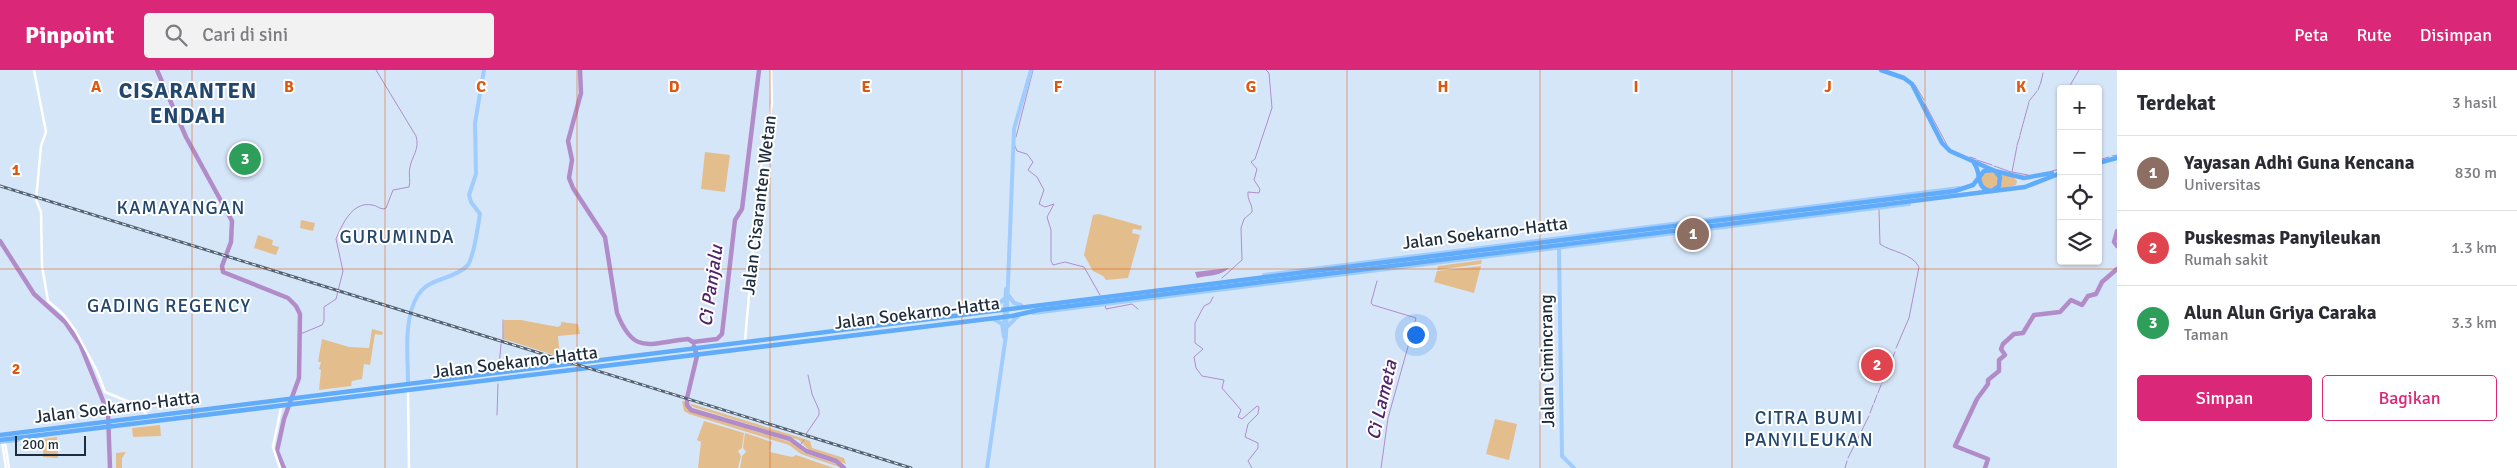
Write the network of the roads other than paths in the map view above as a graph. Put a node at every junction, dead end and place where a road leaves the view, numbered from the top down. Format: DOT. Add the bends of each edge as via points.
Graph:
graph roads {
  1 [pos="34,70"];
  2 [pos="484,70"];
  3 [pos="771,70"];
  4 [pos="1031,70"];
  5 [pos="1881,70"];
  6 [pos="2117,158"];
  7 [pos="1968,159"];
  8 [pos="2102,162"];
  9 [pos="1994,170"];
  10 [pos="2057,173"];
  11 [pos="2057,174"];
  12 [pos="2014,176"];
  13 [pos="1980,177"];
  14 [pos="2014,188"];
  15 [pos="1992,190"];
  16 [pos="1943,197"];
  17 [pos="1828,205"];
  18 [pos="1833,211"];
  19 [pos="1821,212"];
  20 [pos="1724,217"];
  21 [pos="1729,220"];
  22 [pos="1651,227"];
  23 [pos="1581,242"];
  24 [pos="1559,248"];
  25 [pos="1541,249"];
  26 [pos="1426,254"];
  27 [pos="1434,256"];
  28 [pos="1347,265"];
  29 [pos="1382,268"];
  30 [pos="1389,269"];
  31 [pos="1277,274"];
  32 [pos="1298,278"];
  33 [pos="1264,280"];
  34 [pos="1307,280"];
  35 [pos="1185,290"];
  36 [pos="1006,293"];
  37 [pos="1161,295"];
  38 [pos="1074,299"];
  39 [pos="1083,300"];
  40 [pos="1094,300"];
  41 [pos="1147,300"];
  42 [pos="1107,301"];
  43 [pos="1021,305"];
  44 [pos="1008,309"];
  45 [pos="991,310"];
  46 [pos="1033,313"];
  47 [pos="1021,314"];
  48 [pos="1006,316"];
  49 [pos="992,318"];
  50 [pos="886,327"];
  51 [pos="831,334"];
  52 [pos="767,338"];
  53 [pos="1005,338"];
  54 [pos="773,339"];
  55 [pos="745,341"];
  56 [pos="798,341"];
  57 [pos="792,344"];
  58 [pos="700,351"];
  59 [pos="690,352"];
  60 [pos="562,366"];
  61 [pos="606,366"];
  62 [pos="528,368"];
  63 [pos="535,370"];
  64 [pos="408,382"];
  65 [pos="445,384"];
  66 [pos="436,388"];
  67 [pos="408,392"];
  68 [pos="305,395"];
  69 [pos="339,398"];
  70 [pos="348,399"];
  71 [pos="289,402"];
  72 [pos="230,407"];
  73 [pos="221,412"];
  74 [pos="147,414"];
  75 [pos="192,416"];
  76 [pos="185,419"];
  77 [pos="82,423"];
  78 [pos="89,424"];
  79 [pos="109,424"];
  80 [pos="0,434"];
  81 [pos="2,441"];
  82 [pos="7,468"];
  83 [pos="280,468"];
  84 [pos="409,468"];
  85 [pos="987,468"];
  86 [pos="1574,468"];
  1 -- 74 [label="street" via="46,132 36,200 41,212 41,260 48,301 75,330 105,392 139,406"];
  2 -- 64 [label="main road" via="475,123 476,174 469,195 480,214 470,261 462,270 425,286 418,296 411,313 408,337"];
  3 -- 55 [label="street, Jalan Cisaranten Wetan" via="772,103 759,179"];
  4 -- 36 [label="main road" via="1014,129"];
  5 -- 7 [label="highway" via="1910,82 1945,147"];
  6 -- 8 [label="highway"];
  7 -- 9 [label="highway"];
  7 -- 13 [label="highway" via="1976,166"];
  9 -- 12 [label="highway"];
  9 -- 13 [label="highway" via="1984,171"];
  9 -- 15 [label="highway" via="2000,177 2000,183"];
  10 -- 12 [label="highway" via="2028,179"];
  11 -- 14 [label="highway, Jalan Soekarno-Hatta" via="2032,185"];
  12 -- 14 [label="highway" via="2018,183"];
  13 -- 15 [label="highway" via="1981,186"];
  13 -- 17 [label="highway, Jalan Soekarno-Hatta" via="1973,185 1963,188"];
  14 -- 15 [label="highway, Jalan Soekarno-Hatta"];
  15 -- 16 [label="highway, Jalan Soekarno-Hatta"];
  16 -- 18 [label="highway, Jalan Soekarno-Hatta"];
  16 -- 19 [label="main road, Jalan Soekarno-Hatta"];
  17 -- 18 [label="highway"];
  17 -- 19 [label="highway, Jalan Soekarno-Hatta"];
  17 -- 20 [label="main road, Jalan Soekarno-Hatta"];
  18 -- 19 [label="highway, Jalan Soekarno-Hatta"];
  19 -- 21 [label="highway, Jalan Soekarno-Hatta"];
  19 -- 23 [label="highway, Jalan Soekarno-Hatta"];
  20 -- 21 [label="highway"];
  20 -- 22 [label="main road, Jalan Soekarno-Hatta"];
  21 -- 22 [label="highway, Jalan Soekarno-Hatta"];
  22 -- 23 [label="highway, Jalan Soekarno-Hatta"];
  22 -- 26 [label="main road, Jalan Soekarno-Hatta"];
  23 -- 24 [label="main road, Jalan Soekarno-Hatta"];
  23 -- 25 [label="highway, Jalan Soekarno-Hatta"];
  23 -- 27 [label="highway, Jalan Soekarno-Hatta"];
  24 -- 25 [label="main road, Jalan Soekarno-Hatta"];
  24 -- 86 [label="main road, Jalan Cimincrang" via="1562,456"];
  25 -- 29 [label="highway, Jalan Soekarno-Hatta"];
  25 -- 30 [label="main road, Jalan Soekarno-Hatta"];
  26 -- 27 [label="highway"];
  26 -- 28 [label="main road, Jalan Soekarno-Hatta"];
  27 -- 28 [label="highway, Jalan Soekarno-Hatta"];
  28 -- 31 [label="highway, Jalan Soekarno-Hatta"];
  29 -- 30 [label="highway"];
  29 -- 32 [label="highway, Jalan Soekarno-Hatta"];
  30 -- 34 [label="main road, Jalan Soekarno-Hatta"];
  31 -- 33 [label="highway, Jalan Soekarno-Hatta"];
  31 -- 35 [label="main road, Jalan Soekarno-Hatta"];
  32 -- 33 [label="highway, Jalan Soekarno-Hatta"];
  32 -- 34 [label="highway"];
  33 -- 35 [label="highway, Jalan Soekarno-Hatta"];
  34 -- 35 [label="main road, Jalan Soekarno-Hatta"];
  35 -- 37 [label="highway, Jalan Soekarno-Hatta"];
  35 -- 41 [label="main road, Jalan Soekarno-Hatta"];
  35 -- 42 [label="highway, Jalan Soekarno-Hatta"];
  36 -- 43 [label="main road" via="1012,302"];
  36 -- 44 [label="main road"];
  36 -- 45 [label="main road" via="1001,303"];
  37 -- 41 [label="highway"];
  37 -- 42 [label="highway, Jalan Soekarno-Hatta"];
  38 -- 39 [label="highway"];
  38 -- 40 [label="main road, Jalan Soekarno-Hatta"];
  38 -- 43 [label="main road, Jalan Soekarno-Hatta"];
  39 -- 40 [label="highway, Jalan Soekarno-Hatta"];
  39 -- 44 [label="highway, Jalan Soekarno-Hatta"];
  40 -- 42 [label="highway, Jalan Soekarno-Hatta"];
  40 -- 46 [label="highway, Jalan Soekarno-Hatta"];
  41 -- 42 [label="main road, Jalan Soekarno-Hatta"];
  42 -- 46 [label="main road, Jalan Soekarno-Hatta"];
  43 -- 44 [label="main road, Jalan Soekarno-Hatta"];
  44 -- 45 [label="highway, Jalan Soekarno-Hatta"];
  44 -- 48 [label="main road"];
  45 -- 50 [label="highway, Jalan Soekarno-Hatta"];
  46 -- 47 [label="highway, Jalan Soekarno-Hatta"];
  47 -- 48 [label="highway, Jalan Soekarno-Hatta"];
  47 -- 53 [label="main road" via="1010,322"];
  48 -- 49 [label="highway, Jalan Soekarno-Hatta"];
  48 -- 53 [label="main road"];
  49 -- 50 [label="highway, Jalan Soekarno-Hatta"];
  49 -- 53 [label="main road" via="1001,323"];
  50 -- 51 [label="main road"];
  50 -- 51 [label="main road"];
  50 -- 51 [label="highway, Jalan Soekarno-Hatta"];
  51 -- 52 [label="main road, Jalan Soekarno-Hatta"];
  51 -- 54 [label="highway, Jalan Soekarno-Hatta"];
  51 -- 56 [label="highway, Jalan Soekarno-Hatta"];
  51 -- 57 [label="main road, Jalan Soekarno-Hatta"];
  52 -- 54 [label="highway"];
  52 -- 55 [label="main road, Jalan Soekarno-Hatta"];
  53 -- 85 [label="main road"];
  54 -- 58 [label="highway, Jalan Soekarno-Hatta"];
  55 -- 58 [label="main road, Jalan Soekarno-Hatta"];
  56 -- 57 [label="highway"];
  56 -- 58 [label="highway, Jalan Soekarno-Hatta"];
  57 -- 58 [label="main road, Jalan Soekarno-Hatta"];
  58 -- 59 [label="highway, Jalan Soekarno-Hatta"];
  59 -- 60 [label="highway, Jalan Soekarno-Hatta"];
  59 -- 61 [label="highway, Jalan Soekarno-Hatta"];
  60 -- 61 [label="highway, Jalan Soekarno-Hatta"];
  60 -- 62 [label="main road, Jalan Soekarno-Hatta"];
  60 -- 63 [label="highway, Jalan Soekarno-Hatta"];
  60 -- 65 [label="highway, Jalan Soekarno-Hatta"];
  61 -- 66 [label="main road, Jalan Soekarno-Hatta"];
  62 -- 63 [label="highway"];
  62 -- 64 [label="main road, Jalan Soekarno-Hatta"];
  63 -- 71 [label="highway, Jalan Soekarno-Hatta"];
  64 -- 68 [label="main road, Jalan Soekarno-Hatta"];
  65 -- 66 [label="highway"];
  65 -- 69 [label="highway, Jalan Soekarno-Hatta"];
  66 -- 67 [label="main road, Jalan Soekarno-Hatta"];
  67 -- 70 [label="main road"];
  67 -- 84 [label="street"];
  68 -- 71 [label="highway"];
  69 -- 70 [label="highway"];
  69 -- 71 [label="highway, Jalan Soekarno-Hatta"];
  70 -- 71 [label="main road"];
  71 -- 72 [label="highway, Jalan Soekarno-Hatta"];
  71 -- 73 [label="main road, Jalan Soekarno-Hatta"];
  71 -- 83 [label="street" via="273,447"];
  72 -- 73 [label="highway, Jalan Soekarno-Hatta"];
  72 -- 74 [label="main road, Jalan Soekarno-Hatta"];
  73 -- 75 [label="highway, Jalan Soekarno-Hatta"];
  73 -- 76 [label="main road, Jalan Soekarno-Hatta"];
  73 -- 79 [label="highway, Jalan Soekarno-Hatta"];
  74 -- 79 [label="main road, Jalan Soekarno-Hatta"];
  75 -- 76 [label="highway"];
  75 -- 79 [label="highway, Jalan Soekarno-Hatta"];
  76 -- 79 [label="main road, Jalan Soekarno-Hatta"];
  77 -- 78 [label="highway"];
  77 -- 79 [label="main road, Jalan Soekarno-Hatta"];
  77 -- 80 [label="main road, Jalan Soekarno-Hatta"];
  78 -- 79 [label="highway, Jalan Soekarno-Hatta"];
  78 -- 80 [label="highway, Jalan Soekarno-Hatta"];
  79 -- 81 [label="highway, Jalan Soekarno-Hatta"];
  81 -- 82 [label="street"];
}
